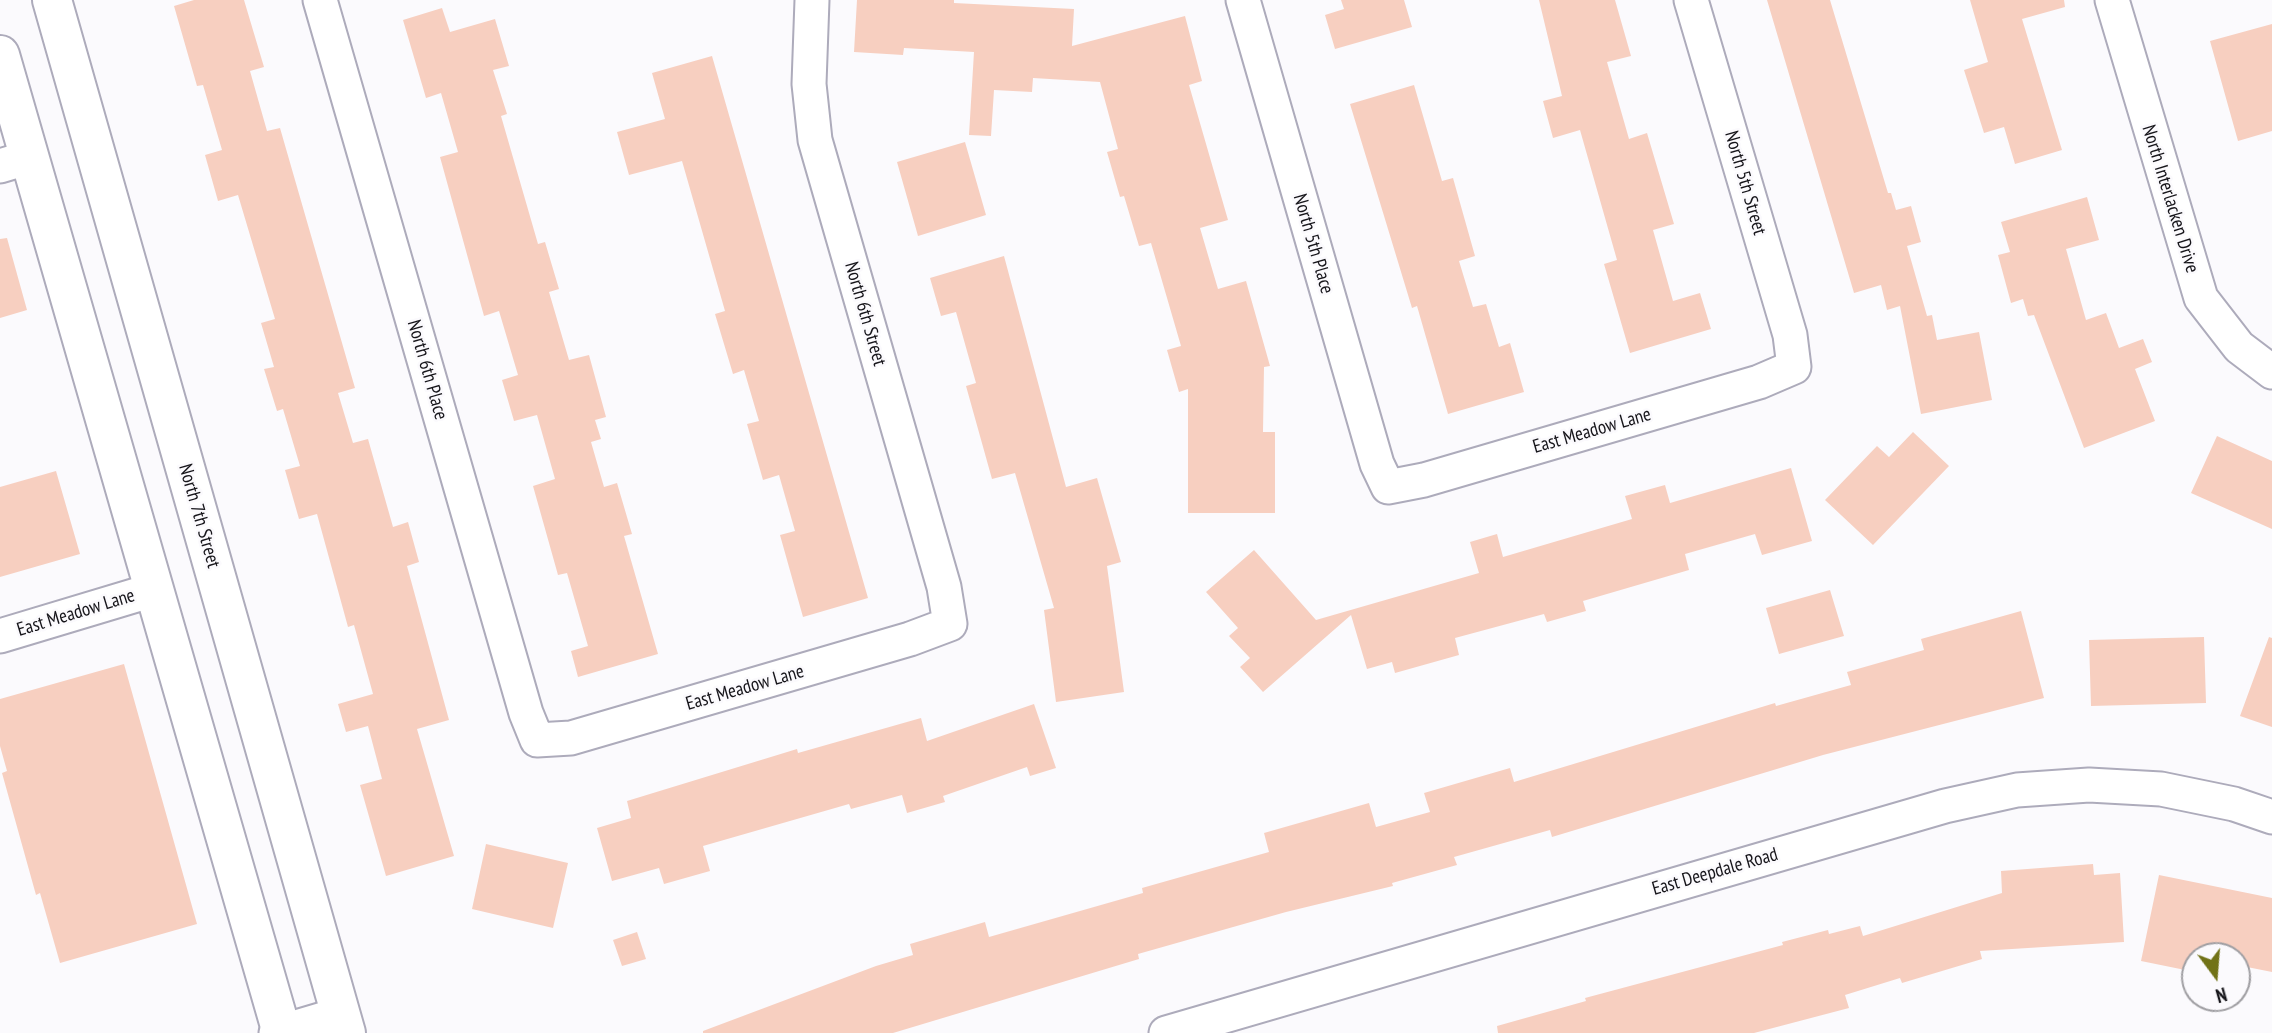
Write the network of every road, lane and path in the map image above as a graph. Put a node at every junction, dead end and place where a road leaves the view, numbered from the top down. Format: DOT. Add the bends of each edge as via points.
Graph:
graph roads {
  1 [pos="52,0"];
  2 [pos="320,0"];
  3 [pos="811,0"];
  4 [pos="1242,0"];
  5 [pos="1691,0"];
  6 [pos="2112,0"];
  7 [pos="0,55"];
  8 [pos="15,162"];
  9 [pos="1794,367"];
  10 [pos="2272,372"];
  11 [pos="160,385"];
  12 [pos="101,402"];
  13 [pos="1388,487"];
  14 [pos="153,590"];
  15 [pos="950,624"];
  16 [pos="0,636"];
  17 [pos="537,740"];
  18 [pos="2272,817"];
  19 [pos="343,1023"];
  20 [pos="280,1032"];
  21 [pos="1166,1033"];
  1 -- 11 [label="main road, North 7th Street"];
  2 -- 17 [label="street, North 6th Place"];
  3 -- 15 [label="street, North 6th Street" via="809,84 815,140 944,587"];
  4 -- 13 [label="street, North 5th Place" via="1377,464"];
  5 -- 9 [label="street, North 5th Street" via="1790,335"];
  6 -- 10 [label="street, North Interlacken Drive" via="2202,298 2239,347"];
  7 -- 8 [label="main road"];
  8 -- 12 [label="main road"];
  9 -- 13 [label="street, East Meadow Lane" via="1759,382"];
  11 -- 12 [label="main road"];
  11 -- 19 [label="main road, North 7th Street"];
  12 -- 14 [label="main road"];
  14 -- 16 [label="street, East Meadow Lane"];
  14 -- 20 [label="main road"];
  15 -- 17 [label="street, East Meadow Lane" via="571,738"];
  18 -- 21 [label="street, East Deepdale Road" via="2161,789 2089,785 2017,790 1910,816"];
  19 -- 20 [label="street"];
}
